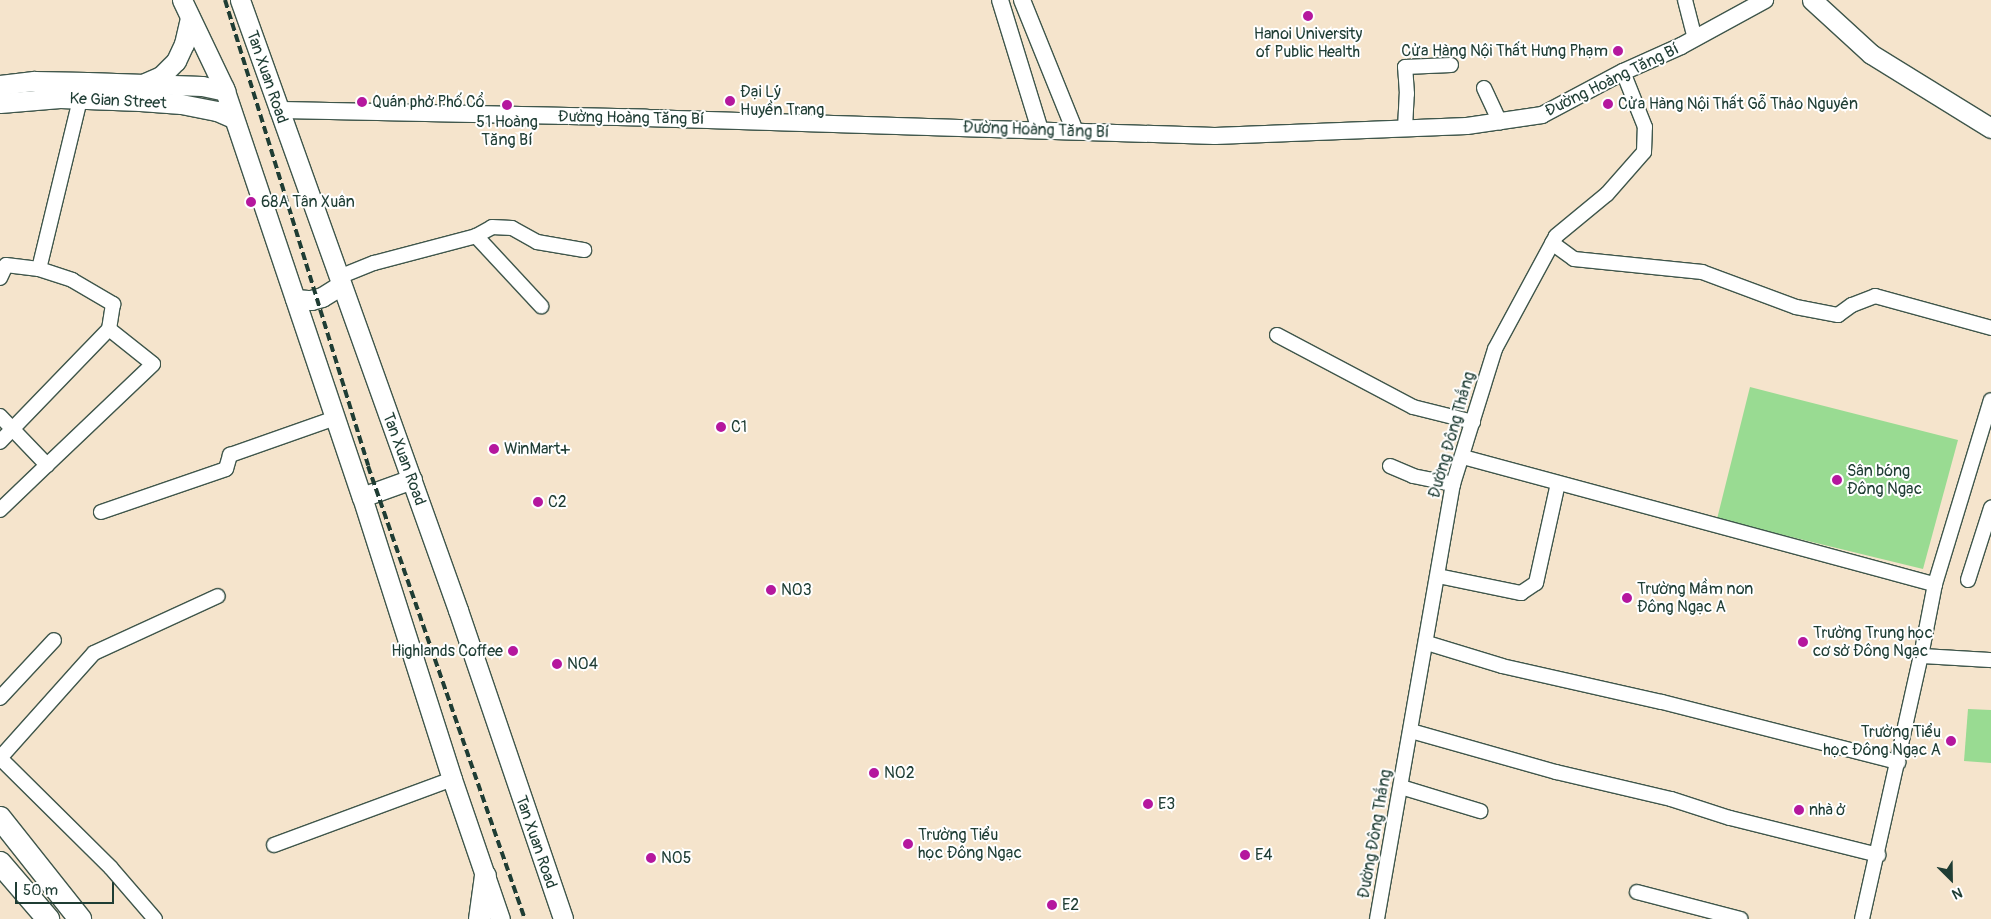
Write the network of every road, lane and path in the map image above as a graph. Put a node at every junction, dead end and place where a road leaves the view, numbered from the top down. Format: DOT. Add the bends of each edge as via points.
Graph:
graph roads {
  1 [pos="182,0"];
  2 [pos="240,0"];
  3 [pos="1000,0"];
  4 [pos="1022,0"];
  5 [pos="1685,0"];
  6 [pos="1765,0"];
  7 [pos="1812,0"];
  8 [pos="190,18"];
  9 [pos="1695,39"];
  10 [pos="1451,65"];
  11 [pos="1623,72"];
  12 [pos="144,83"];
  13 [pos="0,85"];
  14 [pos="1484,88"];
  15 [pos="224,90"];
  16 [pos="80,99"];
  17 [pos="0,103"];
  18 [pos="278,110"];
  19 [pos="233,118"];
  20 [pos="1500,122"];
  21 [pos="1989,125"];
  22 [pos="1405,128"];
  23 [pos="1040,130"];
  24 [pos="1075,132"];
  25 [pos="476,236"];
  26 [pos="1552,243"];
  27 [pos="584,250"];
  28 [pos="39,268"];
  29 [pos="0,278"];
  30 [pos="340,281"];
  31 [pos="295,299"];
  32 [pos="541,306"];
  33 [pos="109,328"];
  34 [pos="1991,328"];
  35 [pos="1277,335"];
  36 [pos="1991,400"];
  37 [pos="0,416"];
  38 [pos="335,418"];
  39 [pos="1473,422"];
  40 [pos="13,430"];
  41 [pos="0,442"];
  42 [pos="1463,458"];
  43 [pos="47,465"];
  44 [pos="1390,466"];
  45 [pos="412,479"];
  46 [pos="1558,483"];
  47 [pos="1454,484"];
  48 [pos="362,497"];
  49 [pos="1991,508"];
  50 [pos="0,510"];
  51 [pos="101,512"];
  52 [pos="1438,576"];
  53 [pos="1968,580"];
  54 [pos="1935,584"];
  55 [pos="218,596"];
  56 [pos="54,640"];
  57 [pos="1427,643"];
  58 [pos="1922,656"];
  59 [pos="1991,660"];
  60 [pos="0,698"];
  61 [pos="1411,731"];
  62 [pos="0,758"];
  63 [pos="1898,762"];
  64 [pos="452,779"];
  65 [pos="1401,787"];
  66 [pos="1480,811"];
  67 [pos="0,818"];
  68 [pos="274,845"];
  69 [pos="1878,856"];
  70 [pos="0,863"];
  71 [pos="485,875"];
  72 [pos="1637,892"];
  73 [pos="48,919"];
  74 [pos="80,919"];
  75 [pos="155,919"];
  76 [pos="479,919"];
  77 [pos="500,919"];
  78 [pos="563,919"];
  79 [pos="1378,919"];
  80 [pos="1741,919"];
  81 [pos="1862,919"];
  1 -- 8 [label="main road"];
  2 -- 18 [label="main road, Tan Xuan Road"];
  3 -- 23 [label="street"];
  4 -- 24 [label="street"];
  5 -- 9 [label="street"];
  6 -- 9 [label="street, Đường Hoàng Tăng Bí"];
  7 -- 21 [label="main road" via="1871,54"];
  8 -- 12 [label="main road" via="176,61 161,76"];
  8 -- 15 [label="main road"];
  9 -- 11 [label="street, Đường Hoàng Tăng Bí"];
  10 -- 22 [label="street" via="1405,67"];
  11 -- 20 [label="street, Đường Hoàng Tăng Bí" via="1542,115"];
  11 -- 26 [label="street, Đường Đông Thắng" via="1645,127 1644,152 1607,194 1556,236"];
  12 -- 13 [label="main road, Ke Gian Street" via="34,81"];
  12 -- 15 [label="main road, Ke Gian Street"];
  14 -- 20 [label="street"];
  15 -- 19 [label="main road"];
  16 -- 17 [label="main road, Ke Gian Street"];
  16 -- 19 [label="main road, Ke Gian Street" via="180,104 217,111"];
  16 -- 28 [label="street"];
  18 -- 23 [label="street, Đường Hoàng Tăng Bí"];
  18 -- 30 [label="main road, Tan Xuan Road"];
  19 -- 31 [label="main road"];
  20 -- 22 [label="street, Đường Hoàng Tăng Bí"];
  22 -- 24 [label="street, Đường Hoàng Tăng Bí" via="1215,136"];
  23 -- 24 [label="street, Đường Hoàng Tăng Bí"];
  25 -- 27 [label="street" via="500,226 512,228 537,242"];
  25 -- 30 [label="street" via="374,263"];
  25 -- 32 [label="street"];
  26 -- 34 [label="street" via="1574,259 1702,272 1796,307 1838,315 1852,304 1875,296"];
  26 -- 39 [label="street, Đường Đông Thắng" via="1495,349"];
  28 -- 29 [label="street" via="6,265"];
  28 -- 33 [label="street" via="72,280 113,304"];
  30 -- 31 [label="main road" via="322,297"];
  30 -- 45 [label="main road, Tan Xuan Road"];
  31 -- 38 [label="main road"];
  33 -- 40 [label="street"];
  33 -- 43 [label="street" via="154,364"];
  35 -- 39 [label="street" via="1413,407"];
  36 -- 54 [label="street"];
  37 -- 40 [label="street"];
  38 -- 48 [label="main road"];
  38 -- 51 [label="street" via="230,455 226,469"];
  39 -- 42 [label="street, Đường Đông Thắng"];
  40 -- 41 [label="street"];
  40 -- 43 [label="street"];
  42 -- 46 [label="street"];
  42 -- 47 [label="street, Đường Đông Thắng"];
  43 -- 50 [label="street"];
  44 -- 47 [label="street" via="1413,476"];
  45 -- 48 [label="main road"];
  45 -- 78 [label="main road, Tan Xuan Road"];
  46 -- 52 [label="street" via="1536,583 1521,594"];
  46 -- 54 [label="street"];
  47 -- 52 [label="street, Đường Đông Thắng"];
  48 -- 64 [label="main road"];
  49 -- 53 [label="street"];
  52 -- 57 [label="street, Đường Đông Thắng"];
  54 -- 58 [label="street"];
  55 -- 62 [label="street" via="94,653"];
  56 -- 60 [label="street"];
  57 -- 61 [label="street, Đường Đông Thắng"];
  57 -- 63 [label="street" via="1502,666 1662,702"];
  58 -- 59 [label="street"];
  58 -- 63 [label="street"];
  61 -- 65 [label="street, Đường Đông Thắng"];
  61 -- 69 [label="street"];
  62 -- 75 [label="street" via="111,868"];
  63 -- 69 [label="street"];
  64 -- 68 [label="street"];
  64 -- 71 [label="main road"];
  65 -- 66 [label="street"];
  65 -- 79 [label="street, Đường Đông Thắng"];
  67 -- 74 [label="highway"];
  69 -- 81 [label="street"];
  70 -- 73 [label="highway"];
  71 -- 76 [label="main road"];
  71 -- 77 [label="main road"];
  72 -- 80 [label="street"];
}
